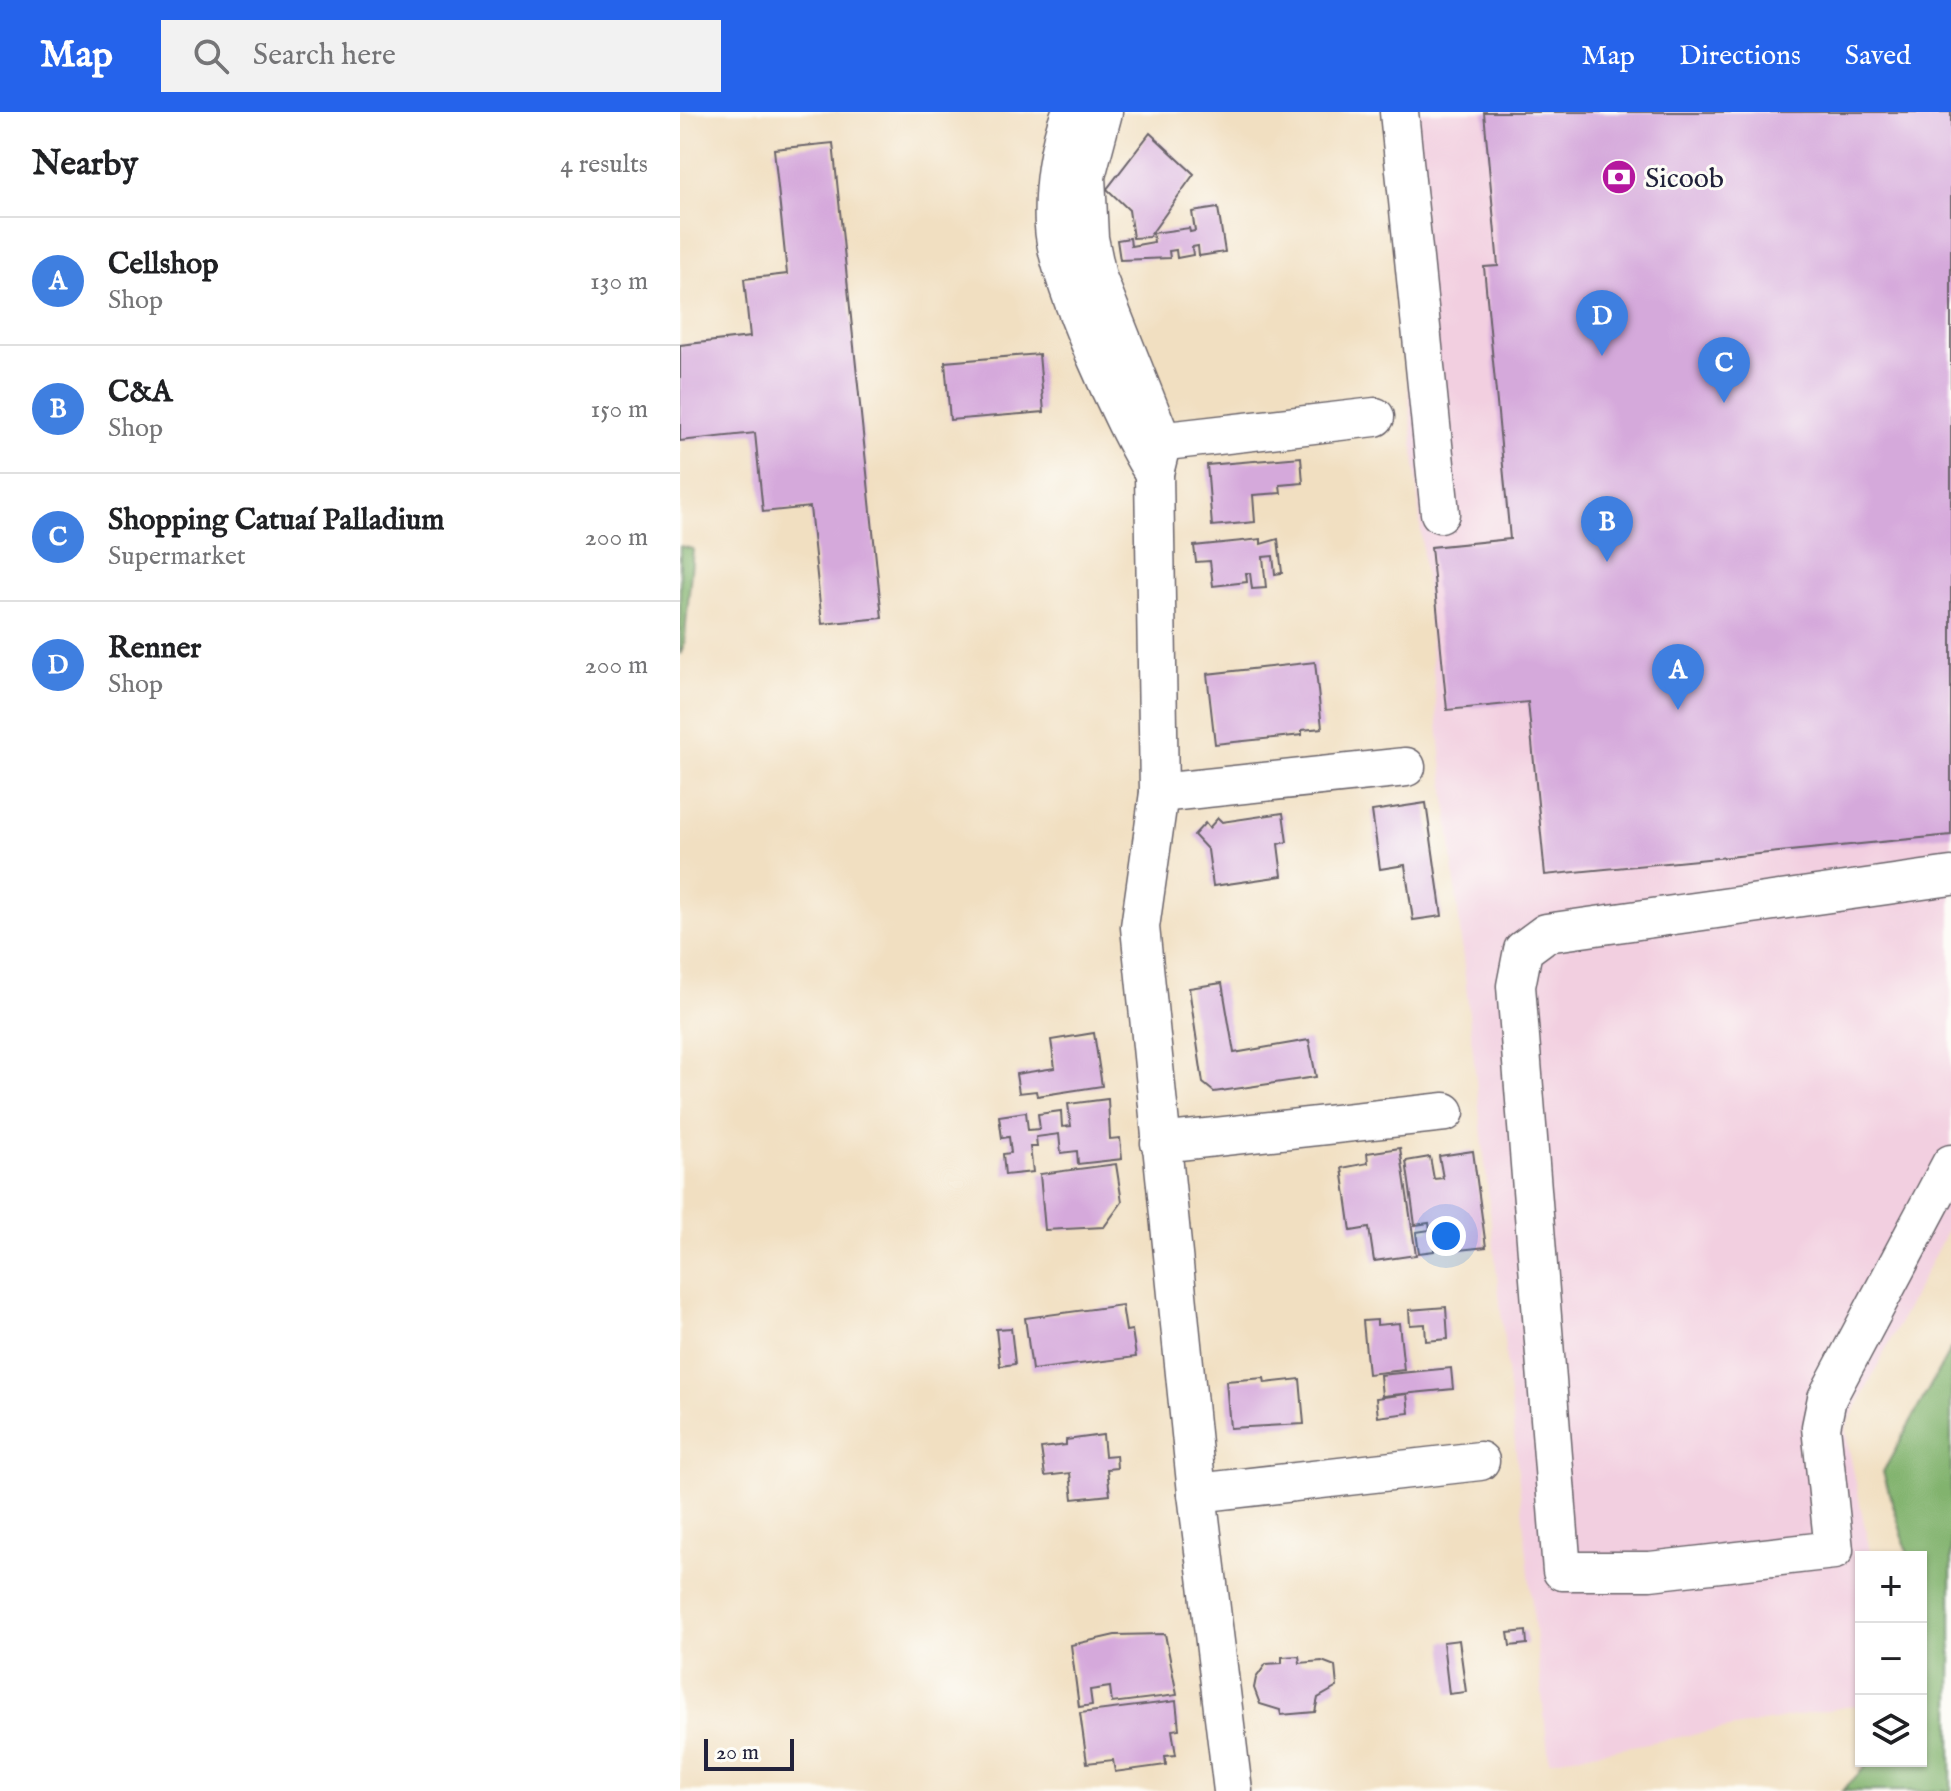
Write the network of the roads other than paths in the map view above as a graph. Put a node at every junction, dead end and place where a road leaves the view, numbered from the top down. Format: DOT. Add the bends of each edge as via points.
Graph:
graph roads {
  1 [pos="1071,112"];
  2 [pos="1103,112"];
  3 [pos="1399,112"];
  4 [pos="1375,417"];
  5 [pos="1151,453"];
  6 [pos="1440,513"];
  7 [pos="1406,767"];
  8 [pos="1159,793"];
  9 [pos="1951,876"];
  10 [pos="1445,1112"];
  11 [pos="1160,1143"];
  12 [pos="1951,1164"];
  13 [pos="1480,1461"];
  14 [pos="1197,1493"];
  15 [pos="1233,1791"];
  1 -- 5 [label="street" via="1060,140 1054,227 1070,288"];
  2 -- 5 [label="street" via="1086,176 1089,238"];
  3 -- 6 [label="street"];
  4 -- 5 [label="street"];
  5 -- 8 [label="street"];
  7 -- 8 [label="street"];
  8 -- 11 [label="street" via="1140,927"];
  9 -- 12 [label="street" via="1546,933 1523,950 1516,986 1562,1571 1650,1571 1834,1550 1821,1427 1827,1398"];
  10 -- 11 [label="street"];
  11 -- 14 [label="street"];
  13 -- 14 [label="street"];
  14 -- 15 [label="street"];
}
